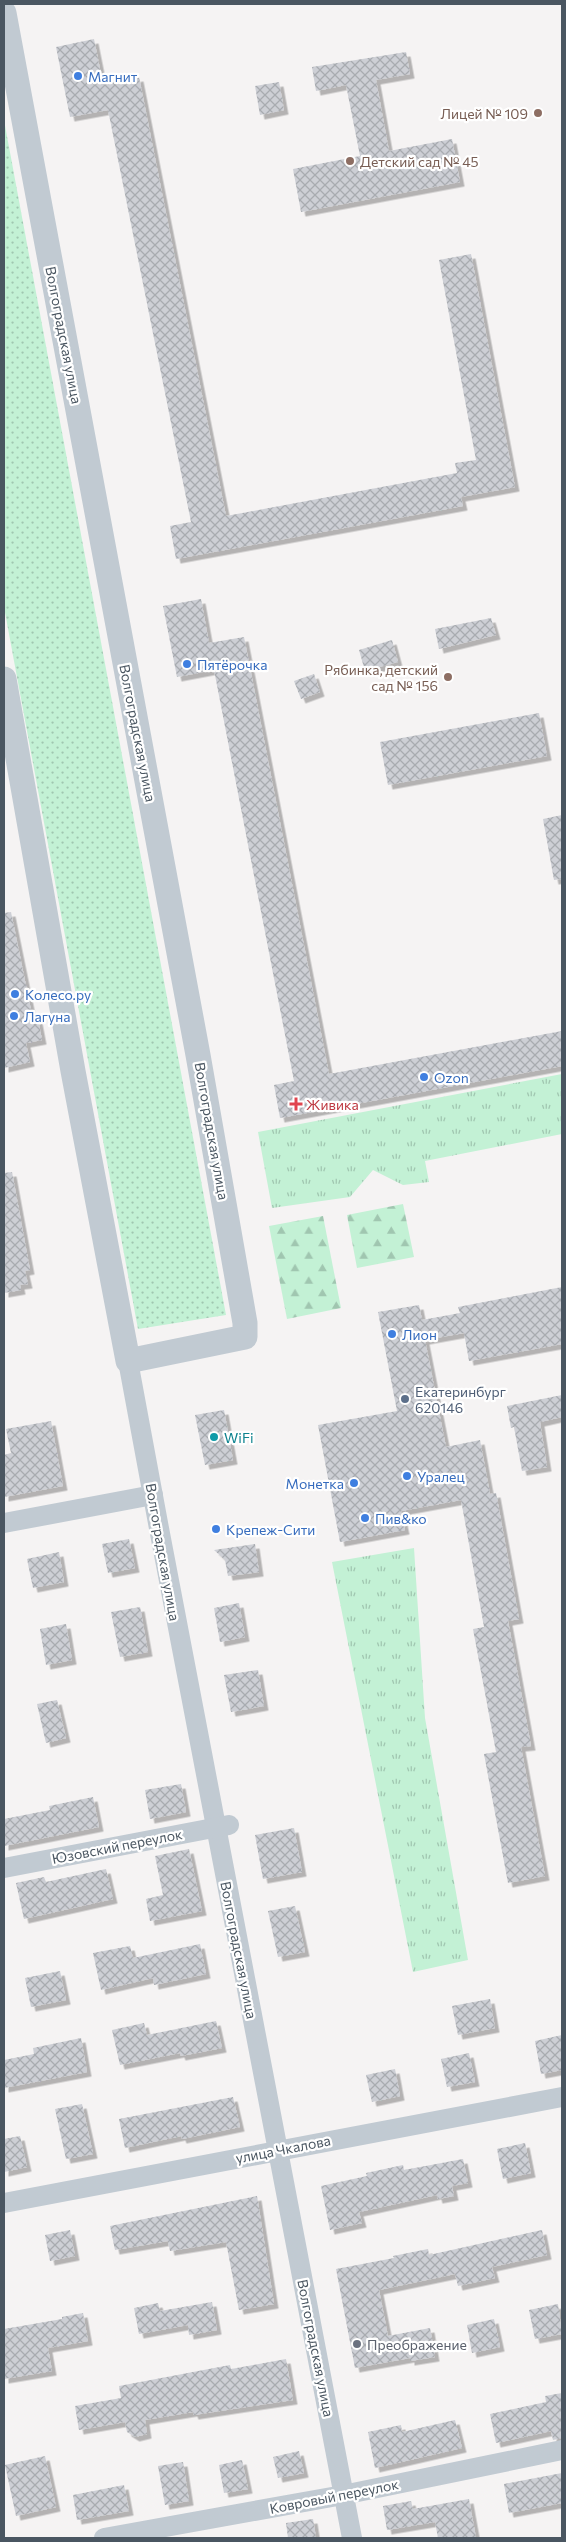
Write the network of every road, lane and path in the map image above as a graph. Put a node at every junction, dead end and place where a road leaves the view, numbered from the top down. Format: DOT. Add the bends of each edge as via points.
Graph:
graph roads {
  1 [pos="4,13"];
  2 [pos="4,679"];
  3 [pos="128,1361"];
  4 [pos="153,1495"];
  5 [pos="4,1523"];
  6 [pos="222,1826"];
  7 [pos="4,1868"];
  8 [pos="562,2097"];
  9 [pos="279,2150"];
  10 [pos="4,2203"];
  11 [pos="562,2450"];
  12 [pos="344,2495"];
  13 [pos="104,2538"];
  14 [pos="352,2538"];
  1 -- 3 [label="street, Волгоградская улица" via="245,1323 245,1337"];
  2 -- 3 [label="street, Волгоградская улица"];
  3 -- 4 [label="street, Волгоградская улица"];
  4 -- 5 [label="street"];
  4 -- 6 [label="street, Волгоградская улица"];
  6 -- 7 [label="street, Юзовский переулок"];
  6 -- 9 [label="street, Волгоградская улица"];
  8 -- 9 [label="street, улица Чкалова"];
  9 -- 10 [label="street, улица Чкалова"];
  9 -- 12 [label="street, Волгоградская улица"];
  11 -- 12 [label="street, Ковровый переулок"];
  12 -- 13 [label="street, Ковровый переулок"];
  12 -- 14 [label="street, Волгоградская улица"];
}
